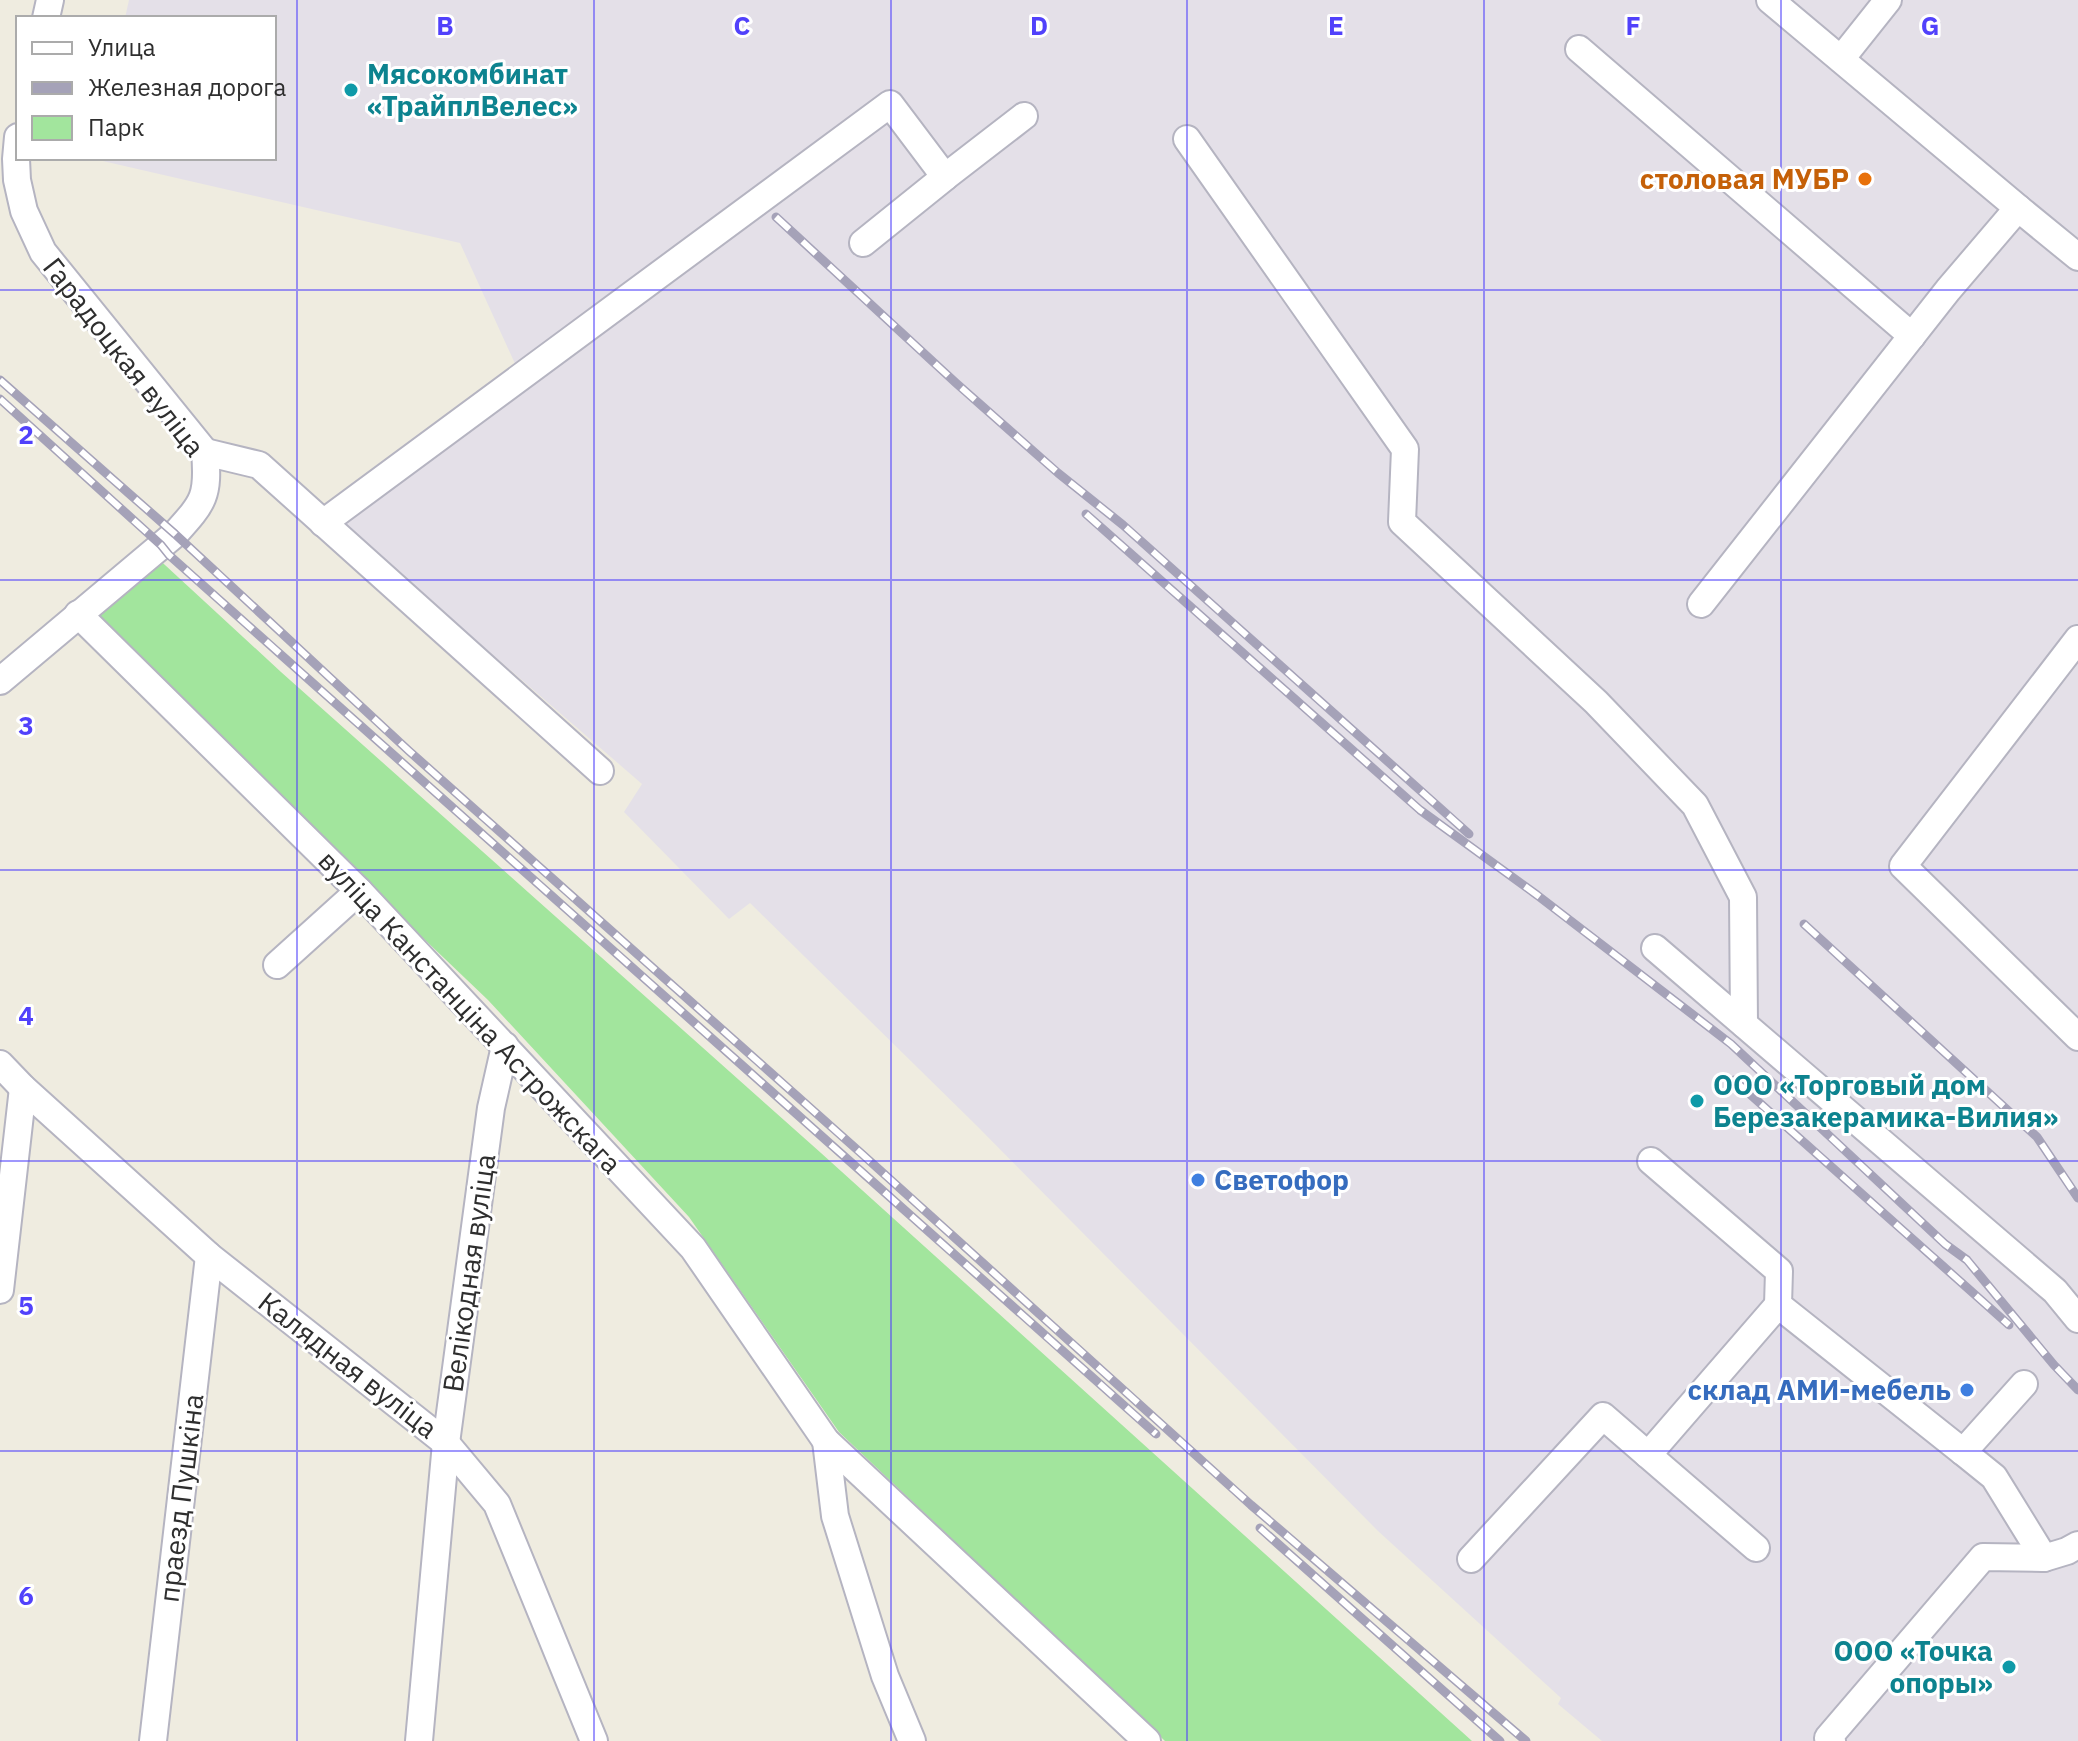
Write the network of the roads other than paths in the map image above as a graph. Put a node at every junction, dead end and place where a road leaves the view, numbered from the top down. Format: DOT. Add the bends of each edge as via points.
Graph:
graph roads {
  1 [pos="1770,0"];
  2 [pos="1888,0"];
  3 [pos="1579,49"];
  4 [pos="1841,59"];
  5 [pos="1024,116"];
  6 [pos="1187,139"];
  7 [pos="16,160"];
  8 [pos="945,177"];
  9 [pos="2018,208"];
  10 [pos="863,243"];
  11 [pos="2078,257"];
  12 [pos="1912,336"];
  13 [pos="205,452"];
  14 [pos="323,523"];
  15 [pos="1701,604"];
  16 [pos="78,614"];
  17 [pos="2078,639"];
  18 [pos="0,681"];
  19 [pos="600,771"];
  20 [pos="359,891"];
  21 [pos="1655,948"];
  22 [pos="277,965"];
  23 [pos="1744,1024"];
  24 [pos="2078,1037"];
  25 [pos="505,1046"];
  26 [pos="0,1064"];
  27 [pos="23,1088"];
  28 [pos="1651,1161"];
  29 [pos="209,1256"];
  30 [pos="0,1290"];
  31 [pos="1778,1305"];
  32 [pos="2078,1319"];
  33 [pos="2024,1384"];
  34 [pos="826,1441"];
  35 [pos="446,1443"];
  36 [pos="1963,1452"];
  37 [pos="1648,1455"];
  38 [pos="2078,1545"];
  39 [pos="1756,1548"];
  40 [pos="2044,1558"];
  41 [pos="1471,1559"];
  42 [pos="153,1741"];
  43 [pos="419,1741"];
  44 [pos="594,1741"];
  45 [pos="912,1741"];
  46 [pos="1147,1741"];
  47 [pos="1832,1741"];
  1 -- 4 [label="street"];
  2 -- 4 [label="street"];
  3 -- 12 [label="street"];
  4 -- 9 [label="street"];
  5 -- 8 [label="street"];
  6 -- 23 [label="street" via="1405,449 1402,522 1596,702 1695,805 1743,897"];
  7 -- 13 [label="street, Гарадоцкая вуліца" via="24,211 43,252"];
  8 -- 10 [label="street"];
  8 -- 14 [label="street" via="890,104"];
  9 -- 11 [label="street"];
  9 -- 12 [label="street"];
  12 -- 15 [label="street"];
  13 -- 14 [label="street" via="259,465"];
  13 -- 16 [label="street, Гарадоцкая вуліца" via="208,477 199,507 175,534"];
  14 -- 19 [label="street"];
  16 -- 18 [label="street, Гарадоцкая вуліца"];
  16 -- 20 [label="street, вуліца Канстанціна Астрожскага"];
  17 -- 24 [label="street" via="1903,866"];
  20 -- 22 [label="street"];
  20 -- 25 [label="street, вуліца Канстанціна Астрожскага"];
  21 -- 23 [label="street"];
  23 -- 32 [label="street" via="2055,1291"];
  25 -- 34 [label="street, вуліца Канстанціна Астрожскага" via="693,1248"];
  25 -- 35 [label="street, Велікодная вуліца" via="491,1108"];
  26 -- 27 [label="street, Калядная вуліца"];
  27 -- 29 [label="street, Калядная вуліца"];
  27 -- 30 [label="street"];
  28 -- 31 [label="street" via="1779,1271"];
  29 -- 35 [label="street, Калядная вуліца"];
  29 -- 42 [label="street, праезд Пушкіна"];
  31 -- 36 [label="street"];
  31 -- 37 [label="street"];
  33 -- 36 [label="street"];
  34 -- 45 [label="street, вуліца Канстанціна Астрожскага" via="835,1516 885,1676"];
  34 -- 46 [label="street, вуліца Канстанціна Астрожскага"];
  35 -- 43 [label="street, Велікодная вуліца"];
  35 -- 44 [label="street, Калядная вуліца" via="497,1504"];
  36 -- 40 [label="street" via="1994,1477"];
  37 -- 39 [label="street"];
  37 -- 41 [label="street" via="1603,1416"];
  38 -- 40 [label="street"];
  40 -- 47 [label="street" via="1983,1557 1828,1738"];
}
